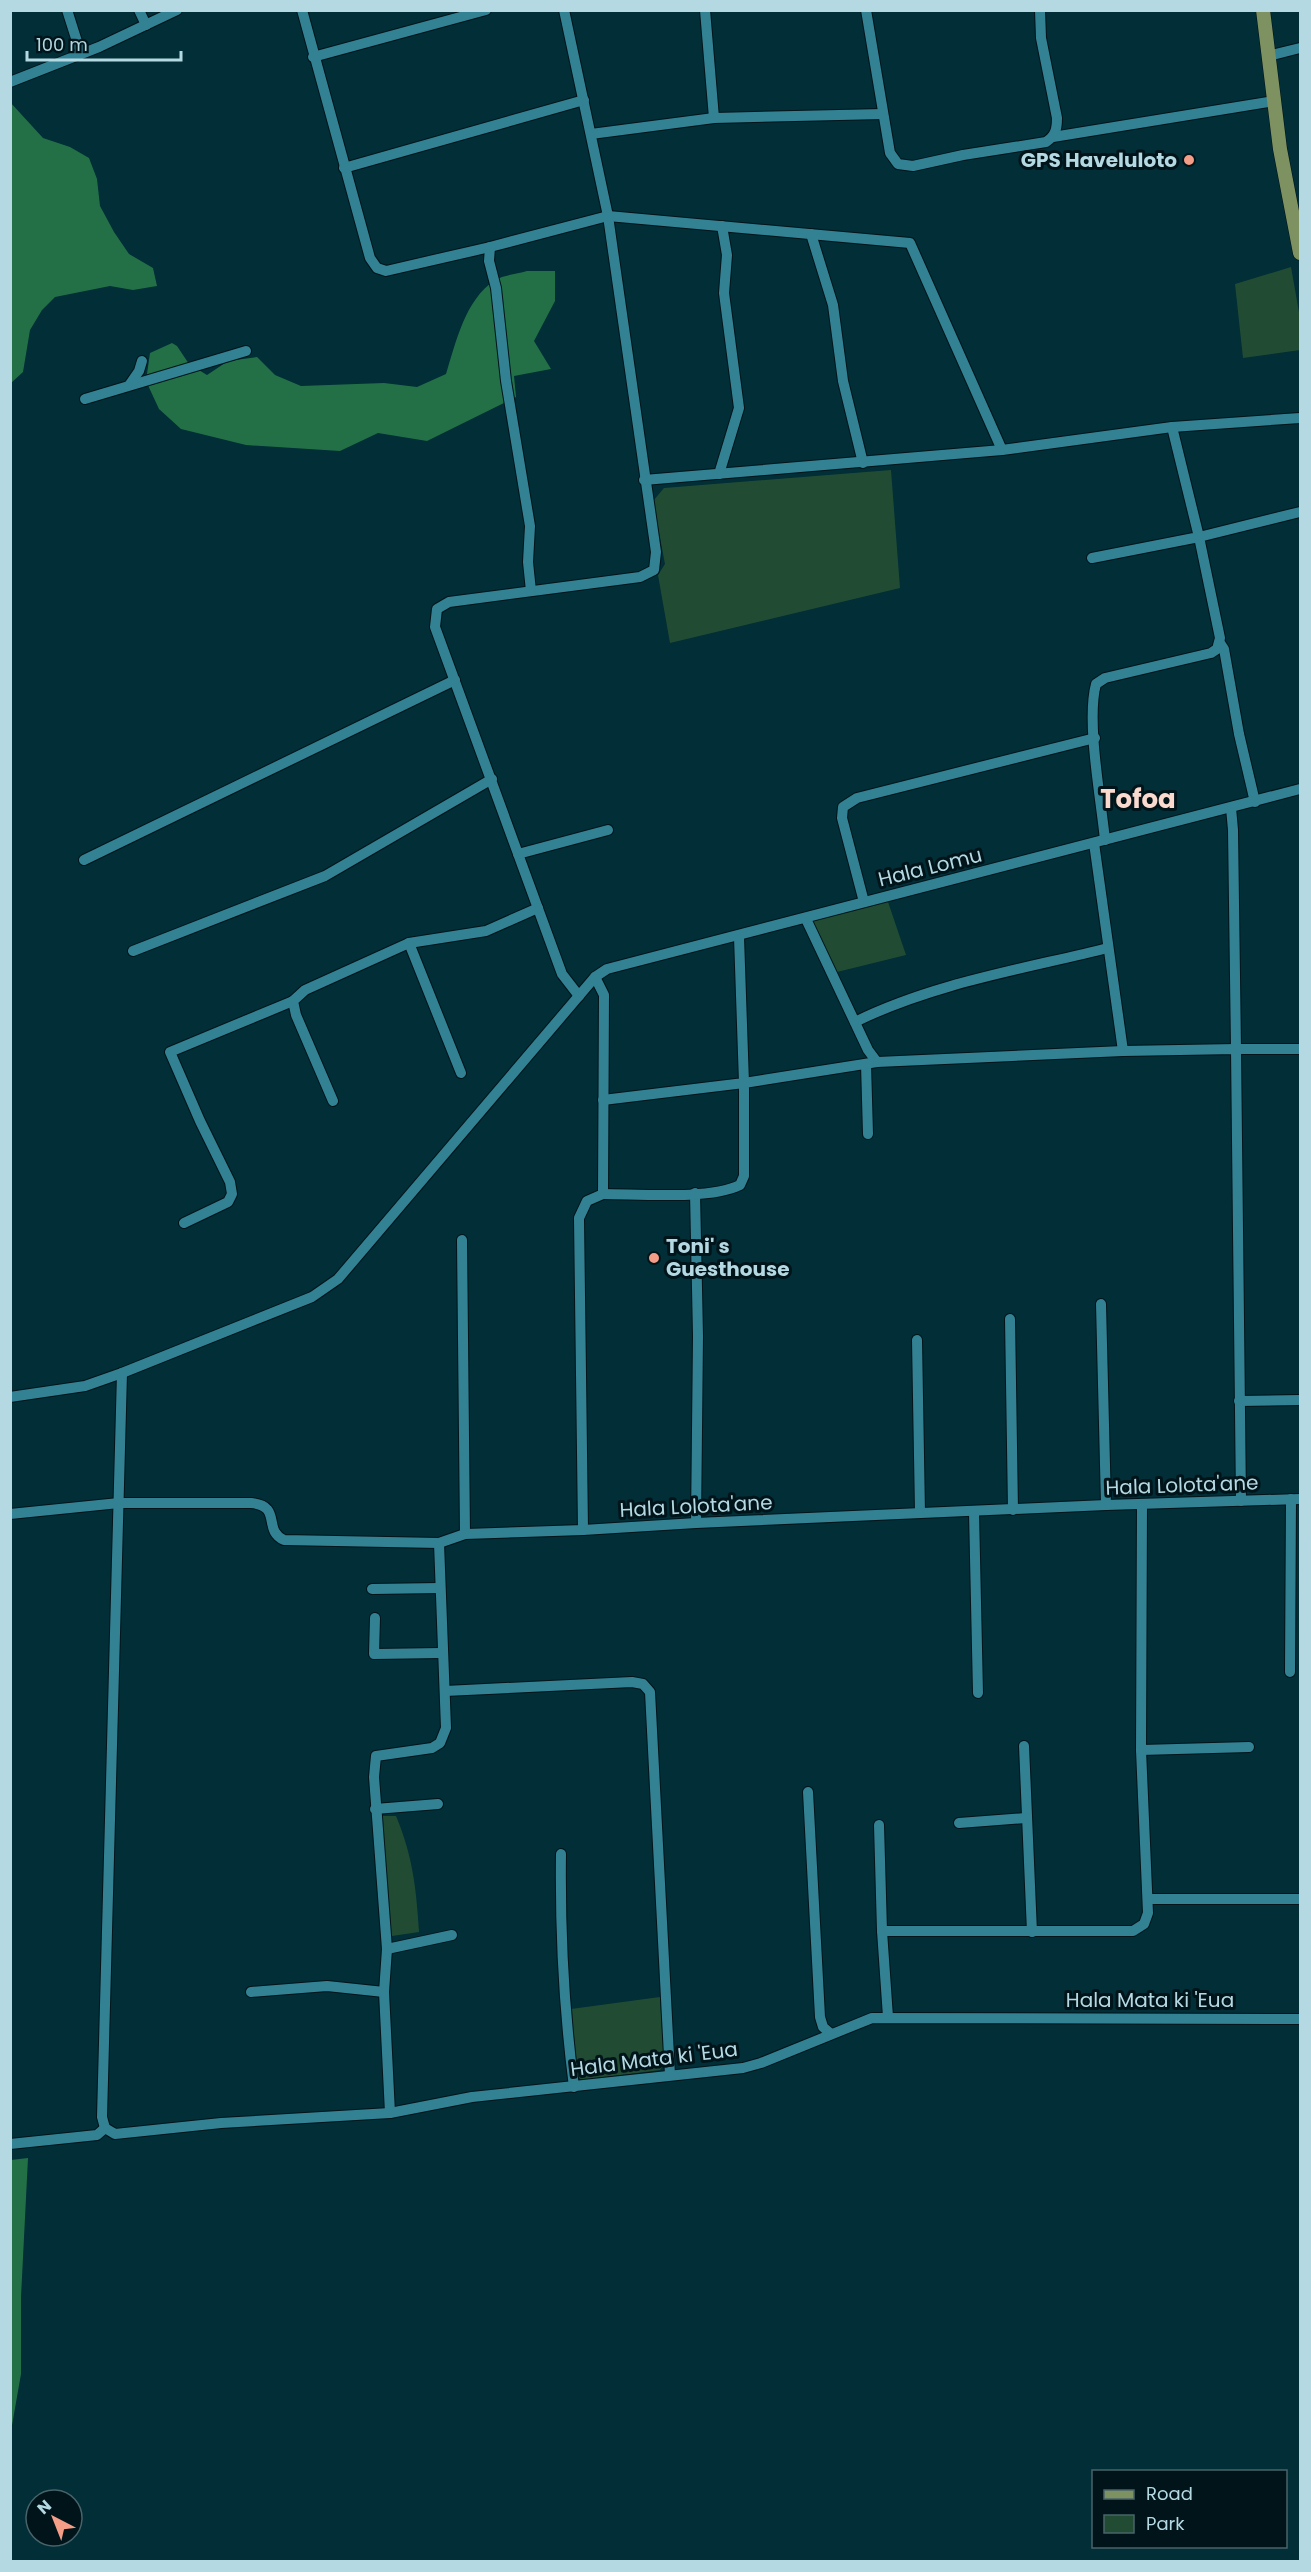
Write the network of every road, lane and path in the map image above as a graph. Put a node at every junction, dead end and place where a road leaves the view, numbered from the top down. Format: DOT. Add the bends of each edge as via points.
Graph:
graph roads {
  1 [pos="68,10"];
  2 [pos="139,10"];
  3 [pos="177,10"];
  4 [pos="302,10"];
  5 [pos="486,10"];
  6 [pos="564,10"];
  7 [pos="705,10"];
  8 [pos="866,10"];
  9 [pos="1040,10"];
  10 [pos="1263,10"];
  11 [pos="146,25"];
  12 [pos="1300,48"];
  13 [pos="81,54"];
  14 [pos="1268,56"];
  15 [pos="313,57"];
  16 [pos="11,82"];
  17 [pos="584,100"];
  18 [pos="1274,101"];
  19 [pos="883,114"];
  20 [pos="714,118"];
  21 [pos="591,134"];
  22 [pos="1053,137"];
  23 [pos="344,168"];
  24 [pos="608,216"];
  25 [pos="722,226"];
  26 [pos="811,234"];
  27 [pos="490,247"];
  28 [pos="1300,253"];
  29 [pos="246,351"];
  30 [pos="142,361"];
  31 [pos="130,384"];
  32 [pos="85,399"];
  33 [pos="1300,418"];
  34 [pos="1172,427"];
  35 [pos="1002,450"];
  36 [pos="863,463"];
  37 [pos="719,474"];
  38 [pos="644,480"];
  39 [pos="1300,512"];
  40 [pos="1199,537"];
  41 [pos="1092,558"];
  42 [pos="531,591"];
  43 [pos="1220,643"];
  44 [pos="455,680"];
  45 [pos="1095,738"];
  46 [pos="492,779"];
  47 [pos="1300,789"];
  48 [pos="1255,802"];
  49 [pos="1230,808"];
  50 [pos="608,830"];
  51 [pos="1100,842"];
  52 [pos="518,854"];
  53 [pos="84,860"];
  54 [pos="864,902"];
  55 [pos="538,908"];
  56 [pos="806,919"];
  57 [pos="738,937"];
  58 [pos="409,944"];
  59 [pos="1108,948"];
  60 [pos="133,951"];
  61 [pos="595,977"];
  62 [pos="579,996"];
  63 [pos="293,1001"];
  64 [pos="855,1022"];
  65 [pos="1236,1049"];
  66 [pos="1300,1049"];
  67 [pos="1123,1051"];
  68 [pos="877,1062"];
  69 [pos="866,1064"];
  70 [pos="461,1073"];
  71 [pos="744,1083"];
  72 [pos="603,1100"];
  73 [pos="333,1101"];
  74 [pos="868,1134"];
  75 [pos="695,1193"];
  76 [pos="603,1194"];
  77 [pos="184,1223"];
  78 [pos="462,1240"];
  79 [pos="1101,1304"];
  80 [pos="1010,1319"];
  81 [pos="917,1340"];
  82 [pos="122,1373"];
  83 [pos="10,1397"];
  84 [pos="1300,1400"];
  85 [pos="1239,1401"];
  86 [pos="1296,1499"];
  87 [pos="1241,1501"];
  88 [pos="119,1503"];
  89 [pos="1106,1505"];
  90 [pos="1142,1505"];
  91 [pos="1013,1510"];
  92 [pos="974,1512"];
  93 [pos="10,1514"];
  94 [pos="920,1514"];
  95 [pos="696,1523"];
  96 [pos="583,1530"];
  97 [pos="465,1534"];
  98 [pos="439,1543"];
  99 [pos="440,1588"];
  100 [pos="372,1589"];
  101 [pos="375,1618"];
  102 [pos="441,1653"];
  103 [pos="1290,1672"];
  104 [pos="445,1691"];
  105 [pos="978,1693"];
  106 [pos="1024,1746"];
  107 [pos="1249,1747"];
  108 [pos="1141,1750"];
  109 [pos="808,1792"];
  110 [pos="438,1804"];
  111 [pos="375,1809"];
  112 [pos="1026,1818"];
  113 [pos="959,1822"];
  114 [pos="879,1825"];
  115 [pos="561,1854"];
  116 [pos="1148,1899"];
  117 [pos="1300,1899"];
  118 [pos="882,1931"];
  119 [pos="1032,1932"];
  120 [pos="452,1935"];
  121 [pos="387,1949"];
  122 [pos="250,1992"];
  123 [pos="384,1992"];
  124 [pos="888,2017"];
  125 [pos="1300,2019"];
  126 [pos="830,2033"];
  127 [pos="670,2075"];
  128 [pos="574,2087"];
  129 [pos="390,2113"];
  130 [pos="105,2128"];
  131 [pos="10,2144"];
  1 -- 13 [label="street"];
  2 -- 11 [label="street"];
  3 -- 11 [label="street"];
  4 -- 15 [label="street"];
  5 -- 15 [label="street"];
  6 -- 17 [label="street"];
  7 -- 20 [label="street"];
  8 -- 19 [label="street"];
  9 -- 22 [label="street" via="1041,38 1057,118"];
  10 -- 14 [label="main road"];
  11 -- 13 [label="street"];
  12 -- 14 [label="street"];
  13 -- 16 [label="street"];
  14 -- 18 [label="main road"];
  15 -- 23 [label="street"];
  17 -- 21 [label="street"];
  17 -- 23 [label="street"];
  18 -- 22 [label="street"];
  18 -- 28 [label="main road"];
  19 -- 20 [label="street"];
  19 -- 22 [label="street" via="890,153 898,164 913,166 1046,142"];
  20 -- 21 [label="street"];
  21 -- 24 [label="street"];
  23 -- 27 [label="street" via="370,258 377,268 386,270"];
  24 -- 25 [label="street"];
  24 -- 27 [label="street"];
  24 -- 38 [label="street"];
  25 -- 26 [label="street"];
  25 -- 37 [label="street" via="727,255 724,293 739,408"];
  26 -- 35 [label="street" via="910,243"];
  26 -- 36 [label="street" via="833,305 843,381"];
  27 -- 42 [label="street" via="506,381 530,526"];
  29 -- 31 [label="street"];
  30 -- 31 [label="street"];
  31 -- 32 [label="street"];
  33 -- 34 [label="street"];
  34 -- 35 [label="street"];
  34 -- 40 [label="street"];
  35 -- 36 [label="street"];
  36 -- 37 [label="street"];
  37 -- 38 [label="street"];
  38 -- 42 [label="street" via="656,552 654,570 640,577"];
  39 -- 40 [label="street"];
  40 -- 41 [label="street"];
  40 -- 43 [label="street"];
  42 -- 44 [label="street" via="449,602 437,609 435,627"];
  43 -- 45 [label="street" via="1211,653 1106,678 1096,684"];
  43 -- 48 [label="street"];
  44 -- 46 [label="street"];
  44 -- 53 [label="street"];
  45 -- 51 [label="street"];
  45 -- 54 [label="street" via="857,798 843,807 842,818"];
  46 -- 52 [label="street"];
  46 -- 60 [label="street" via="325,876"];
  47 -- 48 [label="street, Hala Lomu"];
  48 -- 49 [label="street, Hala Lomu"];
  49 -- 51 [label="street, Hala Lomu"];
  49 -- 65 [label="street"];
  50 -- 52 [label="street"];
  51 -- 54 [label="street, Hala Lomu"];
  51 -- 59 [label="street"];
  52 -- 55 [label="street"];
  54 -- 56 [label="street, Hala Lomu"];
  55 -- 58 [label="street" via="486,931"];
  55 -- 62 [label="street" via="562,974"];
  56 -- 57 [label="street, Hala Lomu"];
  56 -- 64 [label="street"];
  57 -- 61 [label="street, Hala Lomu" via="608,969"];
  57 -- 71 [label="street"];
  58 -- 63 [label="street" via="305,990"];
  58 -- 70 [label="street"];
  59 -- 64 [label="street" via="922,994"];
  59 -- 67 [label="street"];
  61 -- 62 [label="street, Hala Lomu"];
  61 -- 72 [label="street" via="604,995"];
  62 -- 82 [label="street, Hala Lomu" via="338,1279 312,1297"];
  63 -- 73 [label="street"];
  63 -- 77 [label="street" via="170,1052 230,1182 231,1194 228,1202"];
  64 -- 68 [label="street"];
  65 -- 66 [label="street"];
  65 -- 67 [label="street"];
  65 -- 85 [label="street"];
  67 -- 68 [label="street"];
  68 -- 69 [label="street"];
  69 -- 71 [label="street"];
  69 -- 74 [label="street"];
  71 -- 72 [label="street"];
  71 -- 75 [label="street" via="744,1176 740,1185 731,1190"];
  72 -- 76 [label="street"];
  75 -- 76 [label="street"];
  75 -- 95 [label="street"];
  76 -- 96 [label="street" via="586,1201 579,1218"];
  78 -- 97 [label="street"];
  79 -- 89 [label="street"];
  80 -- 91 [label="street"];
  81 -- 94 [label="street"];
  82 -- 83 [label="street, Hala Lomu" via="85,1386"];
  82 -- 88 [label="street"];
  84 -- 85 [label="street"];
  85 -- 87 [label="street"];
  86 -- 87 [label="street, Hala Lolota'ane"];
  86 -- 103 [label="street"];
  87 -- 90 [label="street, Hala Lolota'ane"];
  88 -- 93 [label="street"];
  88 -- 98 [label="street, Hala Lolota'ane" via="262,1504 271,1512 277,1537 284,1540"];
  88 -- 130 [label="street" via="102,2117"];
  89 -- 90 [label="street, Hala Lolota'ane"];
  89 -- 91 [label="street, Hala Lolota'ane"];
  90 -- 108 [label="street"];
  91 -- 92 [label="street, Hala Lolota'ane"];
  92 -- 94 [label="street, Hala Lolota'ane"];
  92 -- 105 [label="street"];
  94 -- 95 [label="street, Hala Lolota'ane"];
  95 -- 96 [label="street, Hala Lolota'ane"];
  96 -- 97 [label="street, Hala Lolota'ane"];
  97 -- 98 [label="street, Hala Lolota'ane"];
  98 -- 99 [label="street"];
  99 -- 100 [label="street"];
  99 -- 102 [label="street"];
  101 -- 102 [label="street" via="374,1654"];
  102 -- 104 [label="street"];
  104 -- 111 [label="street" via="446,1728 440,1743 432,1748 376,1756"];
  104 -- 127 [label="street" via="632,1682 643,1684 650,1692"];
  106 -- 112 [label="street"];
  107 -- 108 [label="street"];
  108 -- 116 [label="street"];
  109 -- 126 [label="street" via="820,2017"];
  110 -- 111 [label="street"];
  111 -- 121 [label="street"];
  112 -- 113 [label="street"];
  112 -- 119 [label="street"];
  114 -- 118 [label="street"];
  115 -- 128 [label="street" via="562,1956"];
  116 -- 117 [label="street"];
  116 -- 119 [label="street" via="1144,1924 1134,1931"];
  118 -- 119 [label="street"];
  118 -- 124 [label="street"];
  120 -- 121 [label="street"];
  121 -- 123 [label="street"];
  122 -- 123 [label="street" via="327,1986"];
  123 -- 129 [label="street"];
  124 -- 125 [label="street, Hala Mata ki 'Eua"];
  124 -- 126 [label="street, Hala Mata ki 'Eua" via="872,2018"];
  126 -- 127 [label="street, Hala Mata ki 'Eua" via="761,2063"];
  127 -- 128 [label="street, Hala Mata ki 'Eua"];
  128 -- 129 [label="street, Hala Mata ki 'Eua" via="472,2097"];
  129 -- 130 [label="street, Hala Mata ki 'Eua" via="115,2134"];
  130 -- 131 [label="street, Hala Mata ki 'Eua" via="97,2136"];
}
